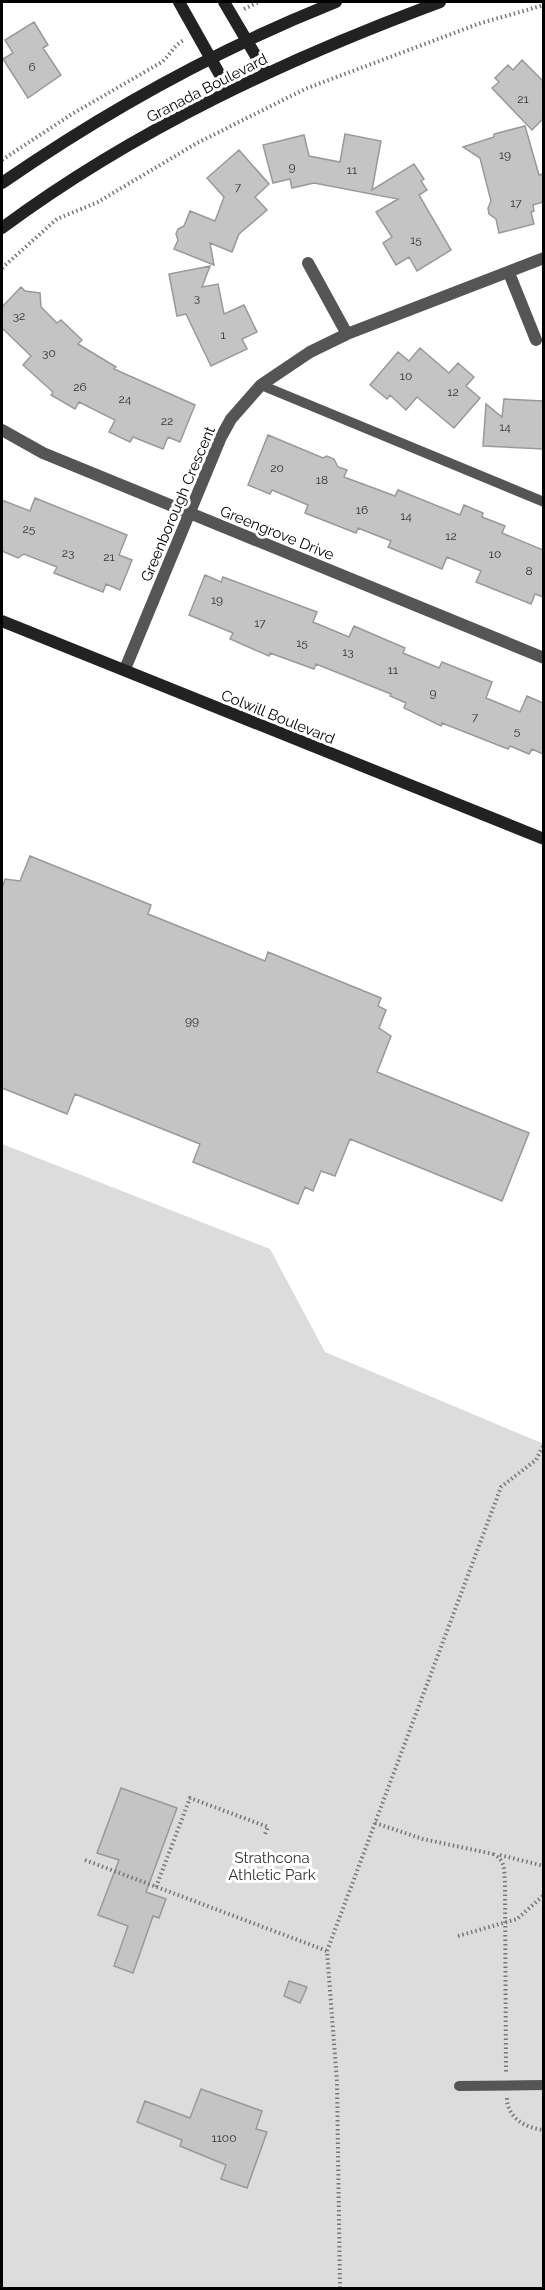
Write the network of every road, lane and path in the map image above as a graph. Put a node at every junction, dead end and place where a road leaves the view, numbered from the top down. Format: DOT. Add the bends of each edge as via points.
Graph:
graph roads {
  1 [pos="179,2"];
  2 [pos="224,2"];
  3 [pos="336,2"];
  4 [pos="440,2"];
  5 [pos="543,5"];
  6 [pos="197,32"];
  7 [pos="247,40"];
  8 [pos="210,57"];
  9 [pos="266,73"];
  10 [pos="229,91"];
  11 [pos="2,160"];
  12 [pos="2,183"];
  13 [pos="2,228"];
  14 [pos="543,258"];
  15 [pos="308,263"];
  16 [pos="2,268"];
  17 [pos="508,273"];
  18 [pos="348,334"];
  19 [pos="536,340"];
  20 [pos="261,386"];
  21 [pos="2,430"];
  22 [pos="543,501"];
  23 [pos="189,514"];
  24 [pos="2,621"];
  25 [pos="543,658"];
  26 [pos="124,669"];
  27 [pos="543,839"];
  28 [pos="543,1444"];
  29 [pos="375,1823"];
  30 [pos="265,1834"];
  31 [pos="494,1854"];
  32 [pos="85,1860"];
  33 [pos="543,1866"];
  34 [pos="156,1887"];
  35 [pos="543,1895"];
  36 [pos="505,1922"];
  37 [pos="458,1936"];
  38 [pos="327,1951"];
  39 [pos="506,2085"];
  40 [pos="543,2085"];
  41 [pos="459,2086"];
  42 [pos="543,2130"];
  43 [pos="340,2289"];
  1 -- 6 [label="main road"];
  2 -- 7 [label="main road"];
  3 -- 7 [label="main road, Granada Boulevard"];
  4 -- 9 [label="main road, Granada Boulevard"];
  5 -- 16 [label="path" via="478,24 305,89 197,143 98,202 57,219"];
  6 -- 8 [label="main road"];
  6 -- 11 [label="path" via="177,44 162,62"];
  7 -- 8 [label="main road, Granada Boulevard"];
  7 -- 9 [label="main road"];
  8 -- 10 [label="main road"];
  8 -- 12 [label="main road, Granada Boulevard" via="113,112"];
  9 -- 10 [label="main road, Granada Boulevard"];
  10 -- 13 [label="main road, Granada Boulevard" via="125,148"];
  14 -- 17 [label="street, Greenborough Crescent"];
  15 -- 18 [label="street"];
  17 -- 18 [label="street, Greenborough Crescent"];
  17 -- 19 [label="street"];
  18 -- 20 [label="street, Greenborough Crescent" via="310,352"];
  20 -- 22 [label="lane"];
  20 -- 23 [label="street, Greenborough Crescent" via="231,419"];
  21 -- 23 [label="street, Greengrove Drive" via="43,453"];
  23 -- 25 [label="street, Greengrove Drive"];
  23 -- 26 [label="street, Greenborough Crescent"];
  24 -- 26 [label="main road, Colwill Boulevard"];
  26 -- 27 [label="main road, Colwill Boulevard"];
  28 -- 29 [label="path" via="536,1460 501,1487"];
  29 -- 31 [label="path" via="423,1839"];
  29 -- 38 [label="path"];
  30 -- 34 [label="path" via="268,1827 190,1798"];
  31 -- 33 [label="path"];
  31 -- 36 [label="path" via="503,1863"];
  32 -- 34 [label="path"];
  34 -- 38 [label="path"];
  35 -- 36 [label="path" via="517,1919"];
  36 -- 37 [label="path"];
  36 -- 39 [label="path"];
  38 -- 43 [label="path" via="338,2082"];
  39 -- 40 [label="lane"];
  39 -- 41 [label="lane"];
  39 -- 42 [label="path" via="507,2106 519,2122"];
}
